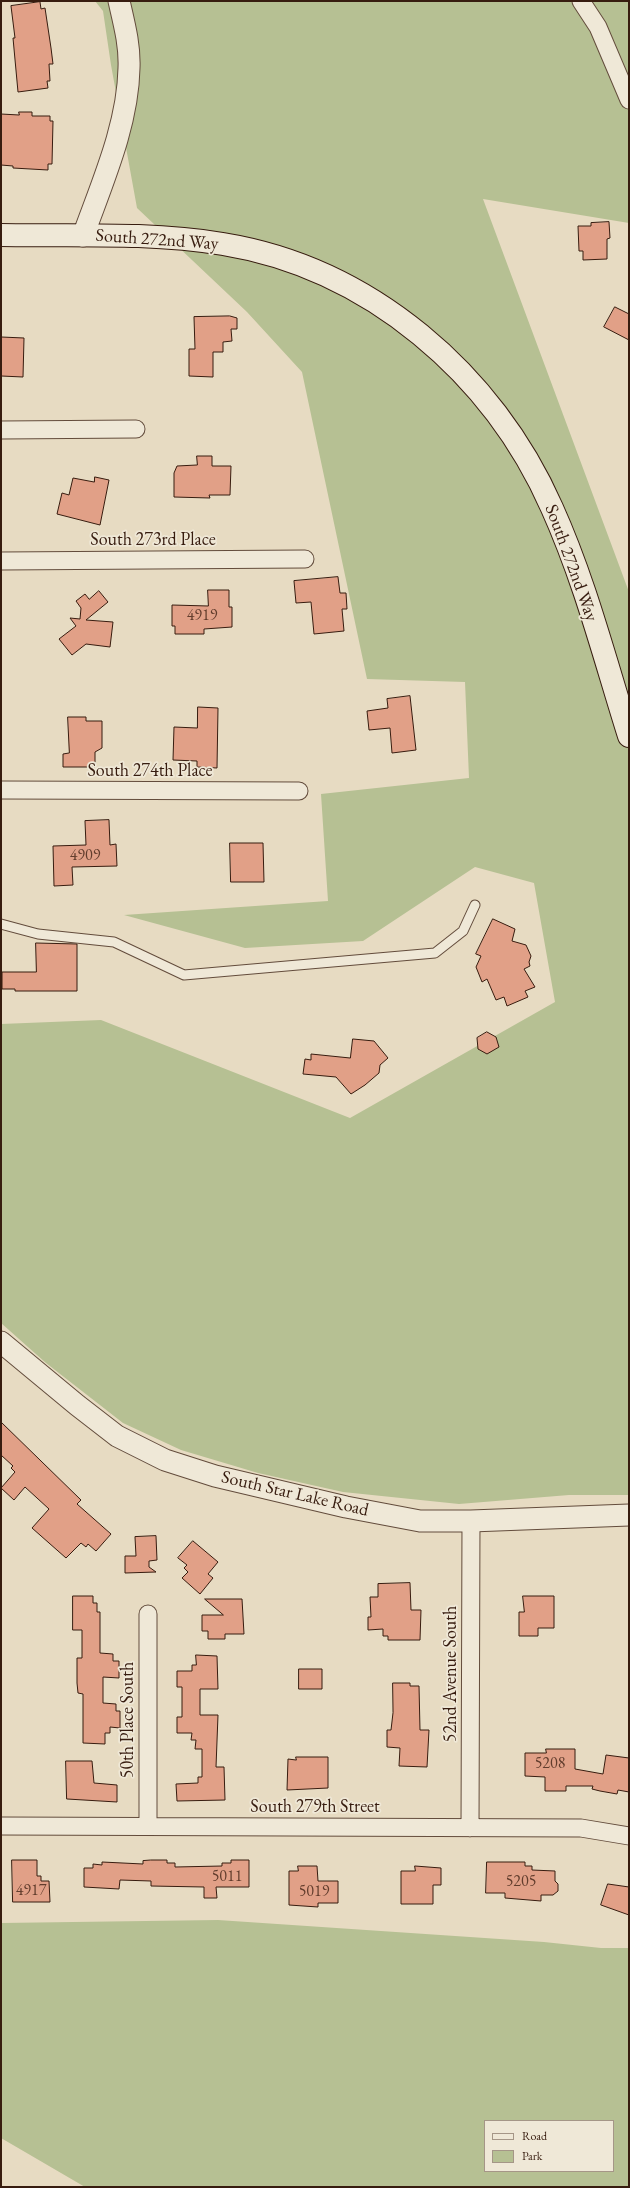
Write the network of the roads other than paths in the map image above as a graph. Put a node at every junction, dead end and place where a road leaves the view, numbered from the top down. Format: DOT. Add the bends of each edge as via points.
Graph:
graph roads {
  1 [pos="119,1"];
  2 [pos="581,1"];
  3 [pos="629,100"];
  4 [pos="1,235"];
  5 [pos="83,236"];
  6 [pos="136,429"];
  7 [pos="1,430"];
  8 [pos="305,559"];
  9 [pos="1,561"];
  10 [pos="629,736"];
  11 [pos="1,790"];
  12 [pos="299,791"];
  13 [pos="475,905"];
  14 [pos="1,924"];
  15 [pos="1,1342"];
  16 [pos="629,1514"];
  17 [pos="471,1521"];
  18 [pos="148,1614"];
  19 [pos="1,1826"];
  20 [pos="148,1826"];
  21 [pos="470,1828"];
  22 [pos="629,1836"];
  1 -- 5 [label="street" via="128,49 126,99 120,126"];
  2 -- 3 [label="street" via="598,27"];
  4 -- 5 [label="main road, South 272nd Way"];
  5 -- 10 [label="main road, South 272nd Way" via="181,238 264,253 312,269 353,289 400,319 444,353 469,380 513,437 551,506 578,576"];
  6 -- 7 [label="street"];
  8 -- 9 [label="street, South 273rd Place"];
  11 -- 12 [label="street, South 274th Place"];
  13 -- 14 [label="lane" via="463,931 435,953 184,975 114,942 38,934"];
  15 -- 17 [label="street, South Star Lake Road" via="117,1436 165,1460 215,1476 346,1507 420,1521"];
  16 -- 17 [label="street, South Star Lake Road"];
  17 -- 21 [label="street, 52nd Avenue South"];
  18 -- 20 [label="street, 50th Place South"];
  19 -- 20 [label="street, South 279th Street"];
  20 -- 21 [label="street, South 279th Street"];
  21 -- 22 [label="street, South 279th Street" via="581,1828"];
}
